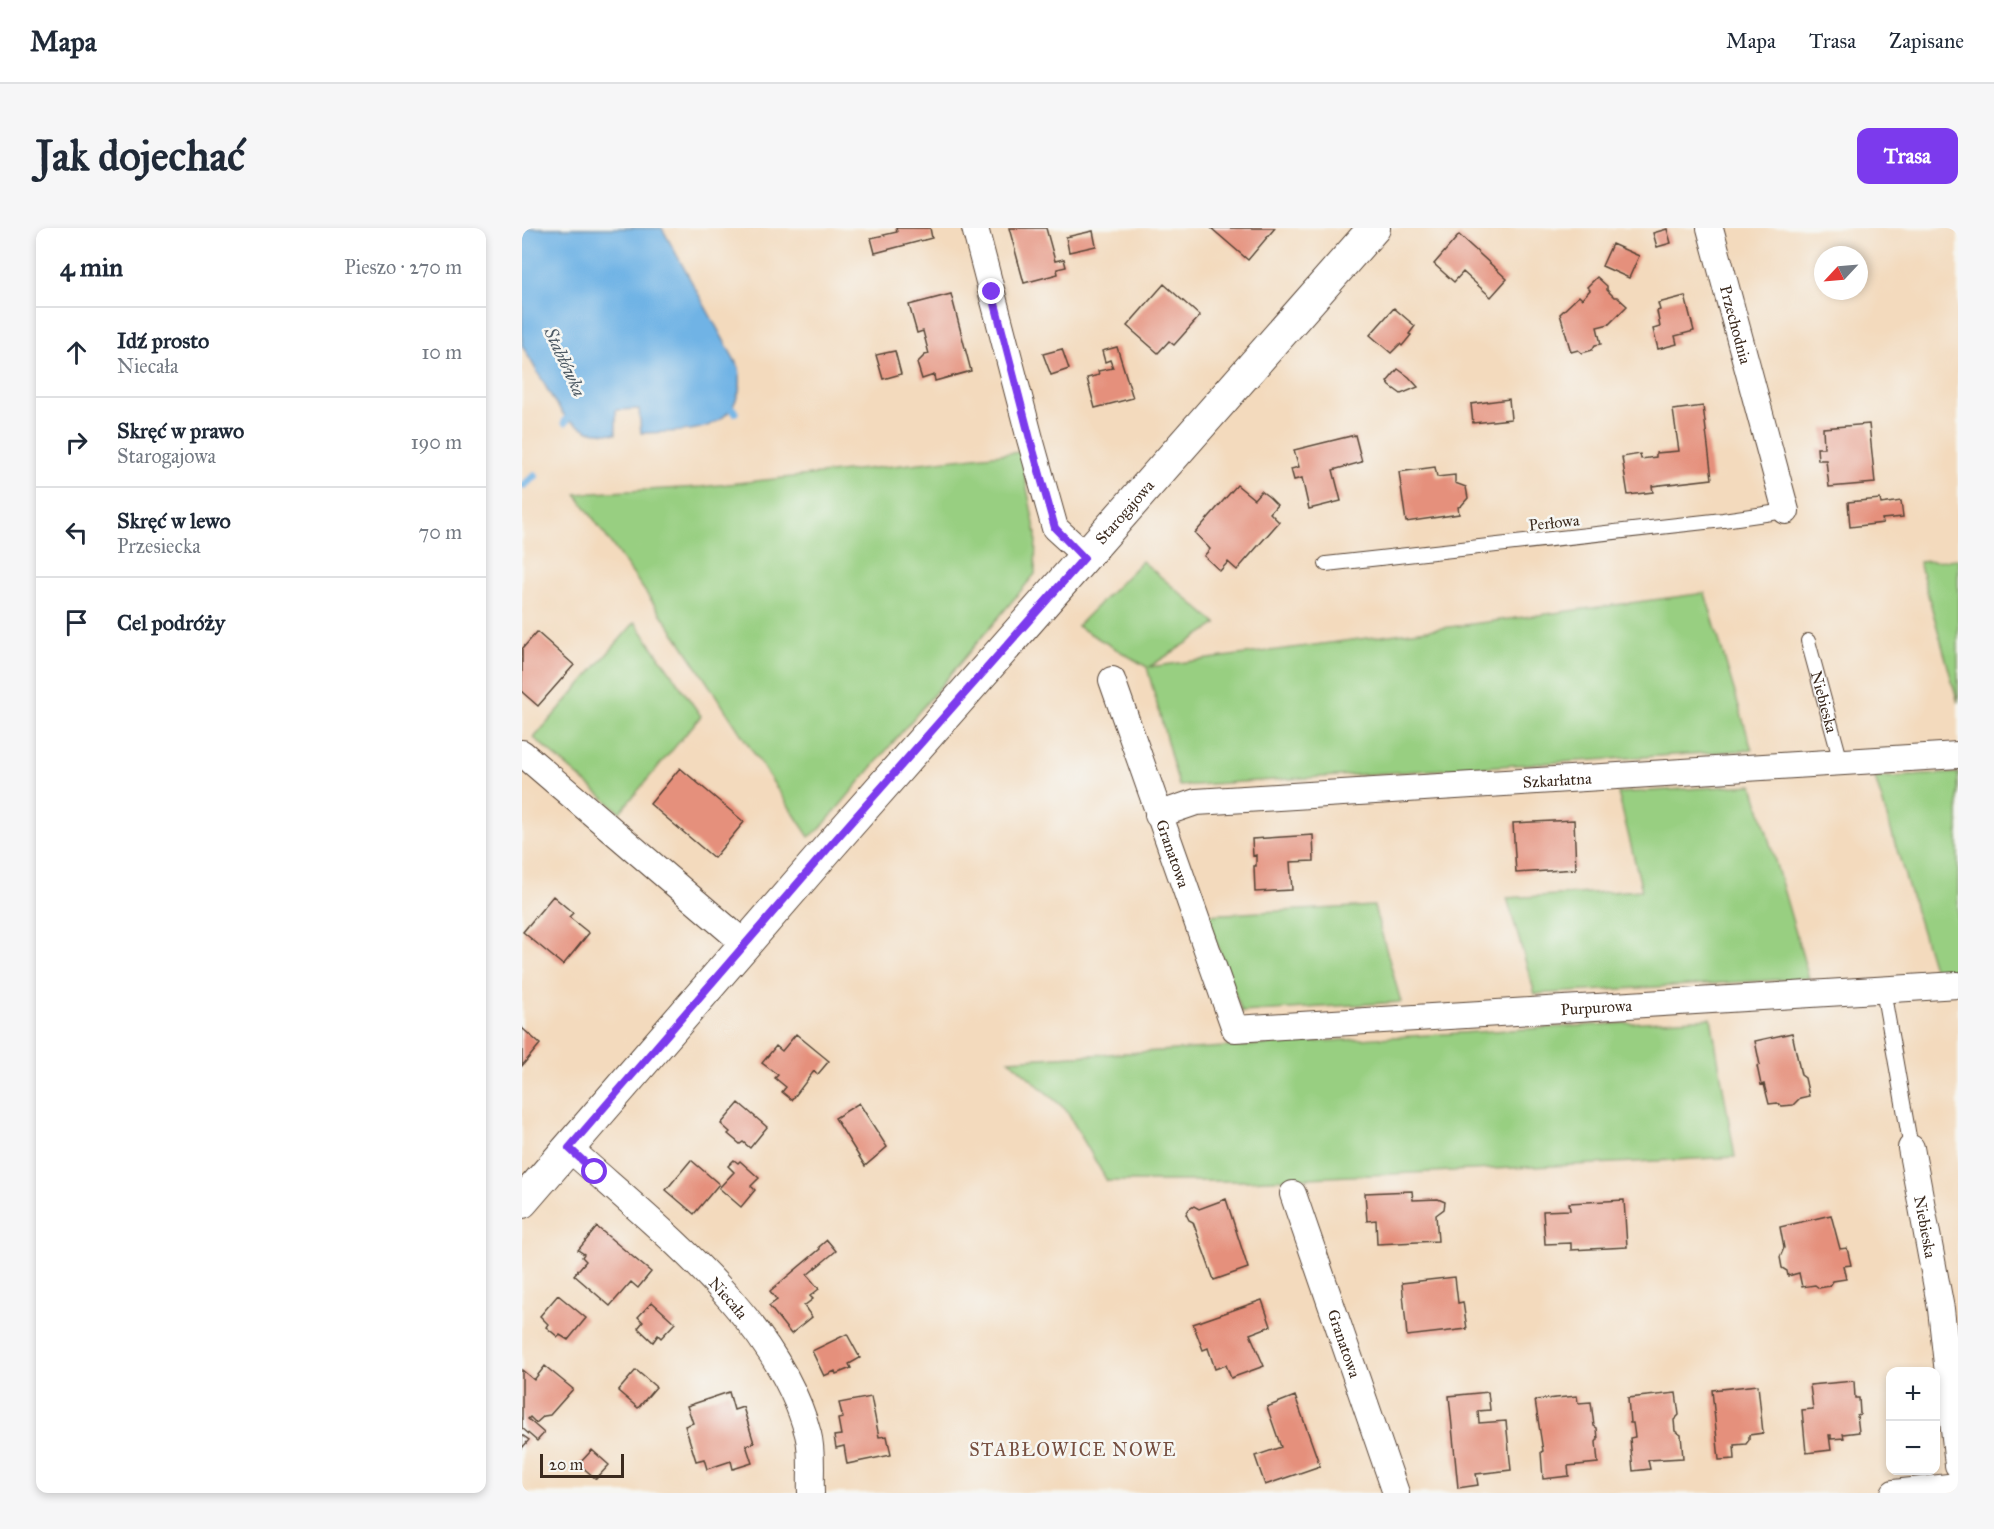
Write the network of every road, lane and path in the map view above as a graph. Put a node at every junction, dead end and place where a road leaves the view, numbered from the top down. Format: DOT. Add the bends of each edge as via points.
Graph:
graph roads {
  1 [pos="975,228"];
  2 [pos="1374,228"];
  3 [pos="1710,228"];
  4 [pos="1786,511"];
  5 [pos="1084,558"];
  6 [pos="1326,564"];
  7 [pos="1808,641"];
  8 [pos="1112,680"];
  9 [pos="522,753"];
  10 [pos="1958,755"];
  11 [pos="1841,762"];
  12 [pos="1158,815"];
  13 [pos="745,944"];
  14 [pos="1958,985"];
  15 [pos="1883,990"];
  16 [pos="1235,1029"];
  17 [pos="569,1148"];
  18 [pos="1911,1148"];
  19 [pos="1293,1194"];
  20 [pos="522,1202"];
  21 [pos="1958,1465"];
  22 [pos="1958,1486"];
  23 [pos="811,1493"];
  24 [pos="1396,1493"];
  25 [pos="1894,1493"];
  1 -- 5 [label="street" via="1055,528"];
  2 -- 5 [label="street, Starogajowa"];
  3 -- 4 [label="street, Przechodnia"];
  4 -- 6 [label="lane, Perłowa"];
  5 -- 13 [label="street, Starogajowa"];
  7 -- 11 [label="lane, Niebieska"];
  8 -- 12 [label="street, Granatowa"];
  9 -- 13 [label="street"];
  10 -- 11 [label="street, Szkarłatna"];
  11 -- 12 [label="street, Szkarłatna" via="1196,802"];
  12 -- 16 [label="street, Granatowa"];
  13 -- 17 [label="street, Starogajowa"];
  14 -- 15 [label="street, Purpurowa"];
  15 -- 16 [label="street, Purpurowa"];
  15 -- 18 [label="lane, Niebieska"];
  17 -- 20 [label="street, Starogajowa"];
  17 -- 23 [label="street, Niecała" via="710,1276 770,1348 795,1392 809,1436"];
  18 -- 21 [label="street, Niebieska" via="1941,1309"];
  19 -- 24 [label="street, Granatowa"];
  22 -- 25 [label="street"];
}
